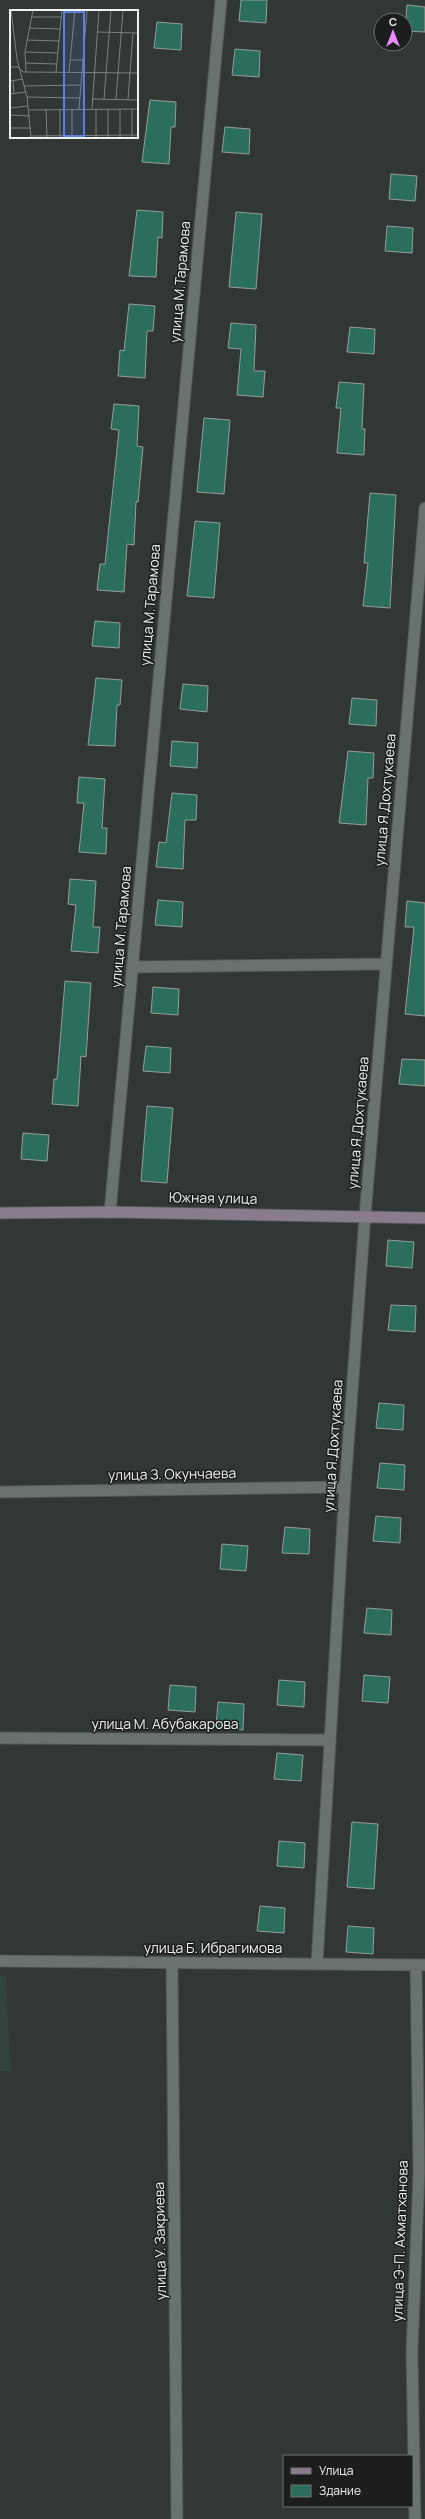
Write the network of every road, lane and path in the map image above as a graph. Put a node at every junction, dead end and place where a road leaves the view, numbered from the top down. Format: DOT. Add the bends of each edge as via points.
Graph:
graph roads {
  1 [pos="221,0"];
  2 [pos="425,508"];
  3 [pos="386,964"];
  4 [pos="132,968"];
  5 [pos="110,1212"];
  6 [pos="0,1213"];
  7 [pos="365,1216"];
  8 [pos="425,1218"];
  9 [pos="345,1487"];
  10 [pos="0,1492"];
  11 [pos="0,1738"];
  12 [pos="329,1740"];
  13 [pos="0,1961"];
  14 [pos="172,1963"];
  15 [pos="317,1963"];
  16 [pos="421,1965"];
  17 [pos="177,2519"];
  18 [pos="415,2519"];
  1 -- 4 [label="street, улица М.Тарамова"];
  2 -- 3 [label="street, улица Я.Дохтукаева"];
  3 -- 4 [label="street"];
  3 -- 7 [label="street, улица Я.Дохтукаева"];
  4 -- 5 [label="street, улица М.Тарамова"];
  5 -- 6 [label="main road, Южная улица"];
  5 -- 7 [label="main road, Южная улица"];
  7 -- 8 [label="main road, Южная улица"];
  7 -- 9 [label="street, улица Я.Дохтукаева"];
  9 -- 10 [label="street, улица З. Окунчаева"];
  9 -- 12 [label="street, улица Я.Дохтукаева"];
  11 -- 12 [label="street, улица М. Абубакарова"];
  12 -- 15 [label="street, улица Я.Дохтукаева"];
  13 -- 14 [label="street, улица Б. Ибрагимова"];
  14 -- 15 [label="street, улица Б. Ибрагимова"];
  14 -- 17 [label="street, улица У. Закриева"];
  15 -- 16 [label="street, улица Б. Ибрагимова"];
  16 -- 18 [label="street, улица Э-П. Ахматханова" via="419,2172 412,2353"];
}
